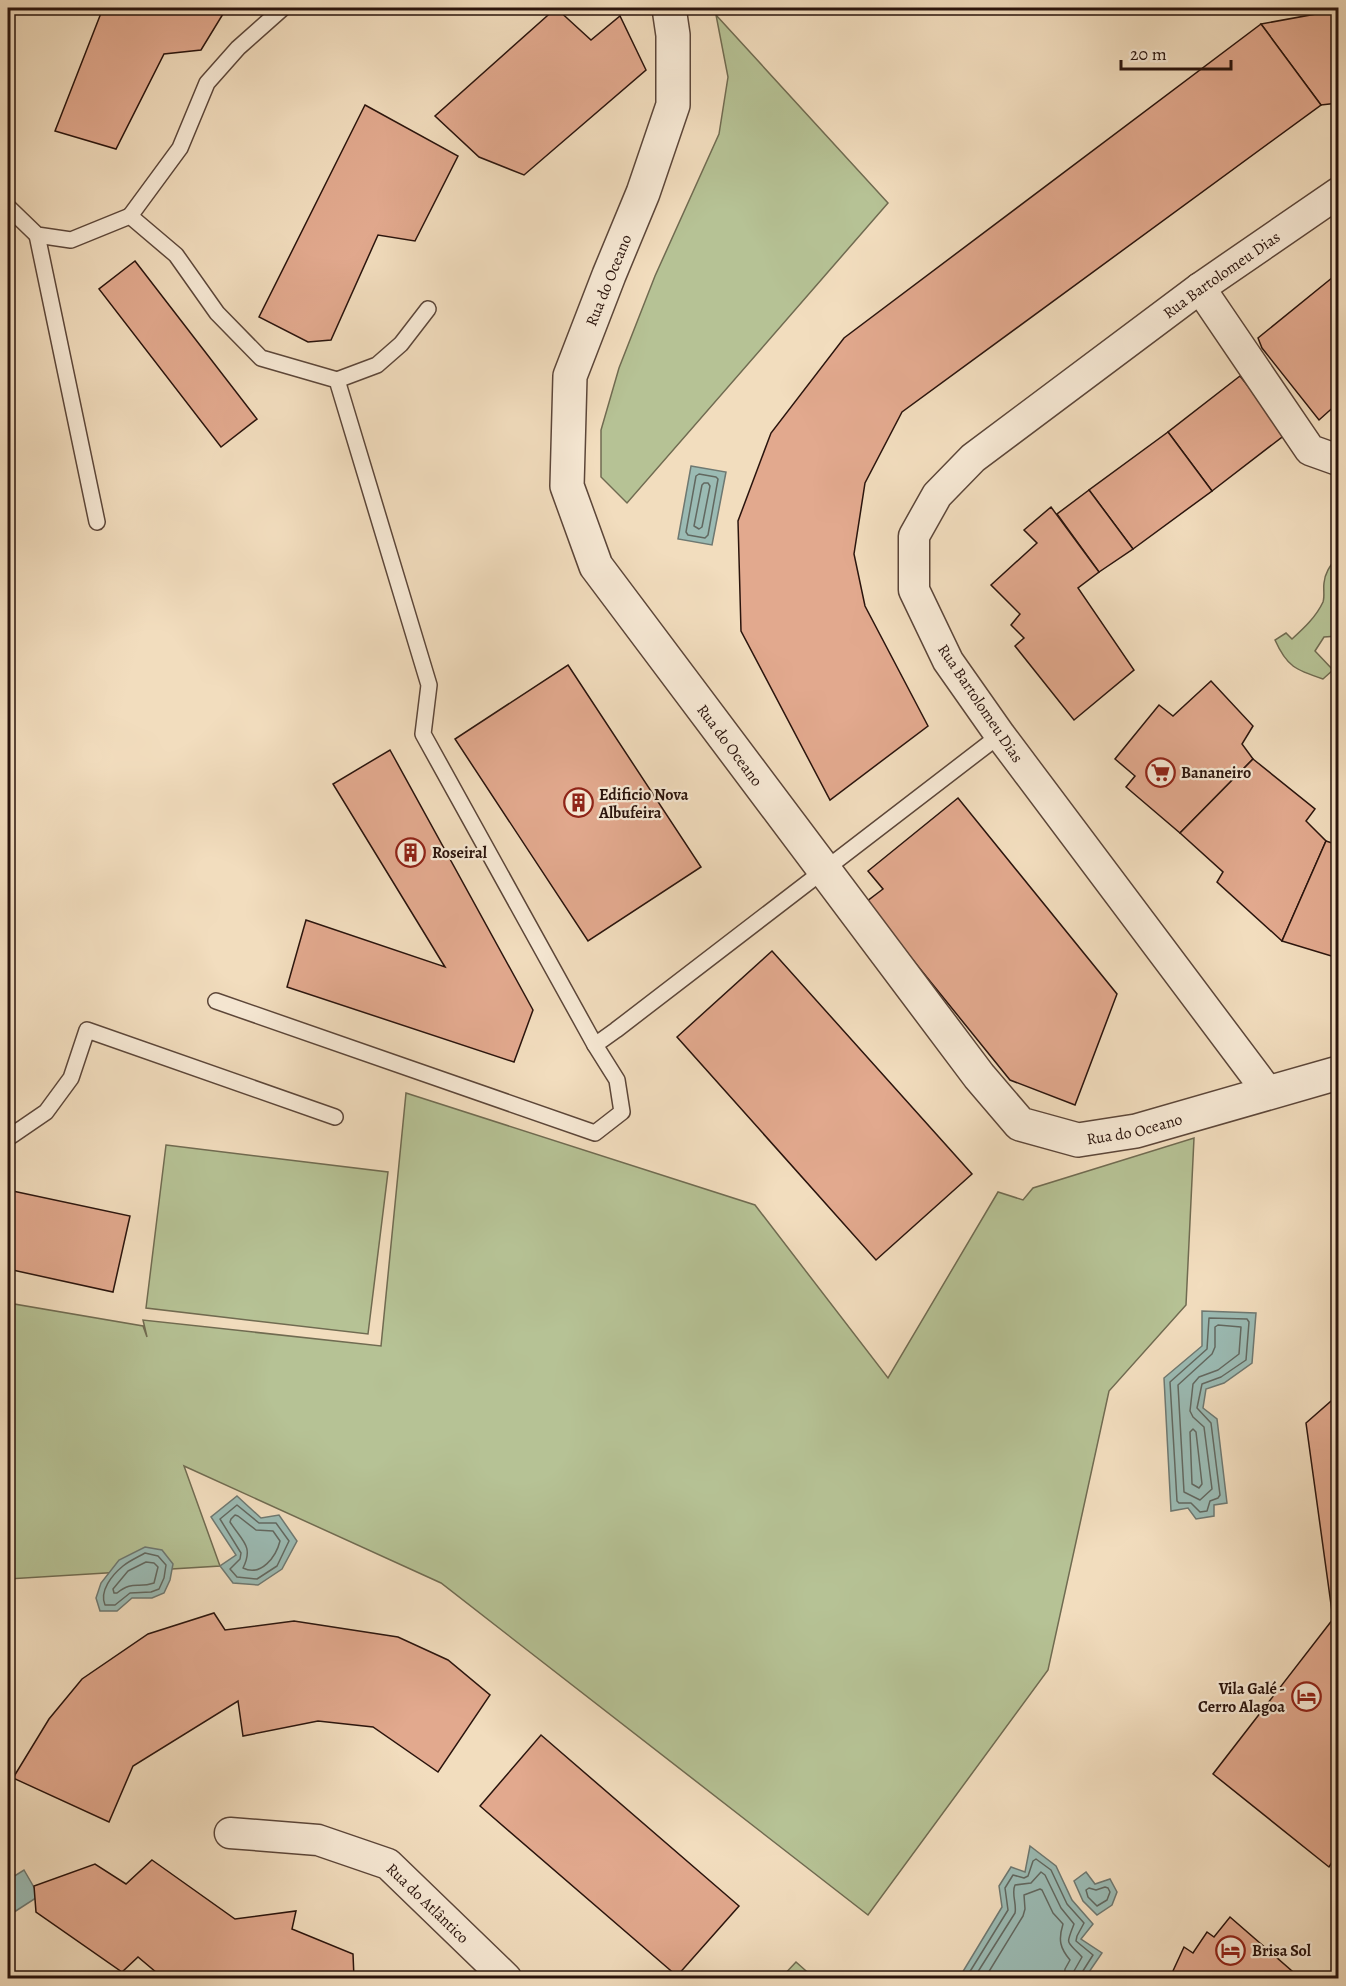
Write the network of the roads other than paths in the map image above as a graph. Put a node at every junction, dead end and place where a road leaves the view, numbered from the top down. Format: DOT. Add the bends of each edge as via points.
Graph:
graph roads {
  1 [pos="283,8"];
  2 [pos="669,8"];
  3 [pos="1338,193"];
  4 [pos="8,207"];
  5 [pos="130,216"];
  6 [pos="37,235"];
  7 [pos="1200,288"];
  8 [pos="429,309"];
  9 [pos="336,380"];
  10 [pos="1338,460"];
  11 [pos="97,522"];
  12 [pos="1000,735"];
  13 [pos="824,870"];
  14 [pos="216,1001"];
  15 [pos="595,1045"];
  16 [pos="1338,1073"];
  17 [pos="1268,1092"];
  18 [pos="335,1118"];
  19 [pos="8,1138"];
  20 [pos="230,1833"];
  21 [pos="506,1978"];
  1 -- 5 [label="lane" via="238,48 207,83 180,148"];
  2 -- 13 [label="street, Rua do Oceano" via="673,105 643,193 570,376 567,486 596,566"];
  3 -- 7 [label="street, Rua Bartolomeu Dias"];
  4 -- 6 [label="lane"];
  5 -- 6 [label="lane" via="71,240"];
  5 -- 9 [label="lane" via="176,255 217,313 261,358"];
  6 -- 11 [label="lane"];
  7 -- 10 [label="street" via="1310,450"];
  7 -- 12 [label="street, Rua Bartolomeu Dias" via="973,458 937,495 914,536 914,590 948,660"];
  8 -- 9 [label="lane" via="401,344 377,365"];
  9 -- 15 [label="lane" via="429,685 423,734"];
  12 -- 13 [label="lane"];
  12 -- 17 [label="street, Rua Bartolomeu Dias"];
  13 -- 15 [label="lane"];
  13 -- 17 [label="street, Rua do Oceano" via="979,1076 1020,1124 1078,1140 1136,1131"];
  14 -- 15 [label="lane" via="595,1133 622,1112 617,1080"];
  16 -- 17 [label="street, Rua do Oceano"];
  18 -- 19 [label="lane" via="87,1030 71,1078 59,1095 46,1112"];
  20 -- 21 [label="street, Rua do Atlântico" via="318,1840 388,1864"];
}
